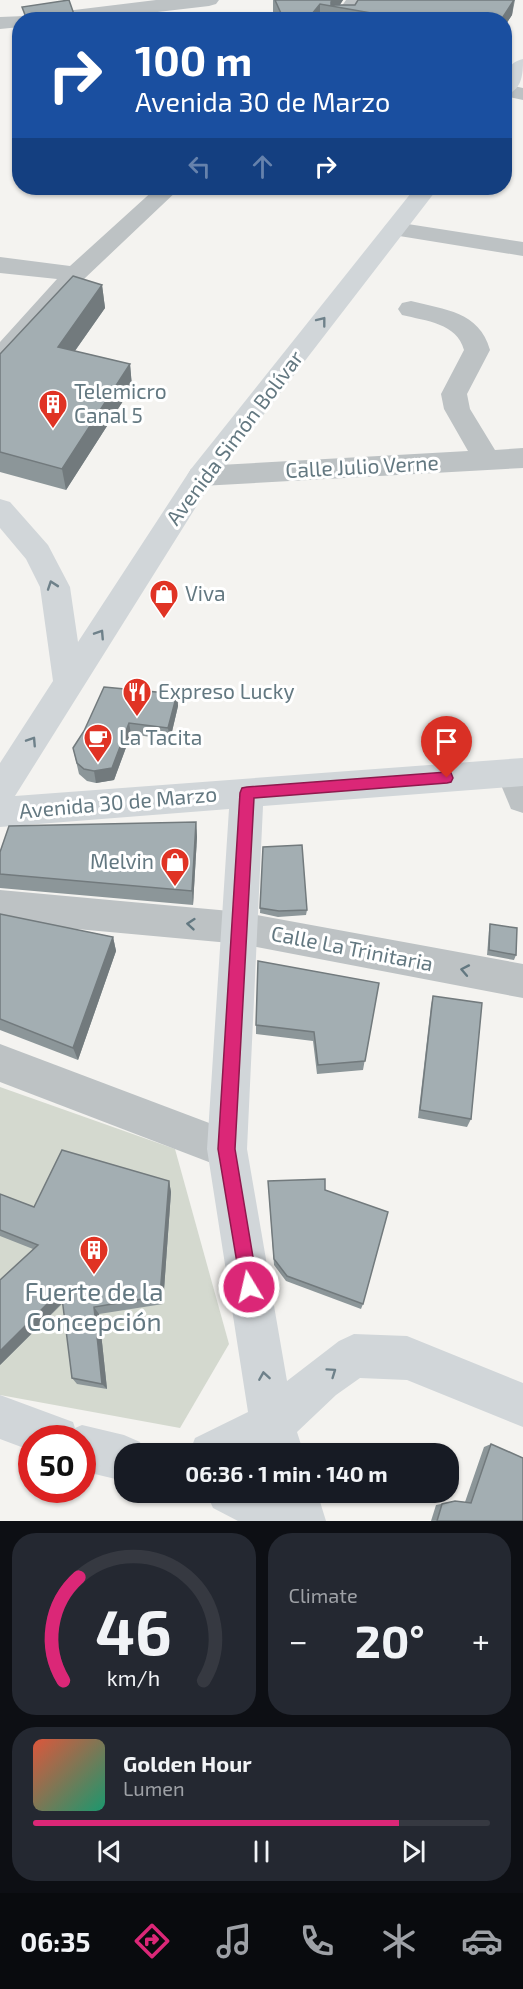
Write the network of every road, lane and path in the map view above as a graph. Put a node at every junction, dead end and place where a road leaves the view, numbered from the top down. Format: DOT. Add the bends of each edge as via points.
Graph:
graph roads {
  1 [pos="208,0"];
  2 [pos="138,9"];
  3 [pos="109,12"];
  4 [pos="523,65"];
  5 [pos="512,79"];
  6 [pos="161,195"];
  7 [pos="422,195"];
  8 [pos="395,229"];
  9 [pos="523,249"];
  10 [pos="0,265"];
  11 [pos="75,274"];
  12 [pos="411,309"];
  13 [pos="0,358"];
  14 [pos="523,458"];
  15 [pos="487,460"];
  16 [pos="201,476"];
  17 [pos="0,509"];
  18 [pos="69,684"];
  19 [pos="520,781"];
  20 [pos="0,790"];
  21 [pos="247,793"];
  22 [pos="0,813"];
  23 [pos="0,906"];
  24 [pos="241,928"];
  25 [pos="523,981"];
  26 [pos="0,1063"];
  27 [pos="227,1149"];
  28 [pos="523,1405"];
  29 [pos="0,1417"];
  30 [pos="22,1425"];
  31 [pos="277,1439"];
  32 [pos="259,1443"];
  33 [pos="96,1451"];
  34 [pos="114,1456"];
  35 [pos="251,1503"];
  36 [pos="297,1503"];
  37 [pos="286,1521"];
  38 [pos="303,1521"];
  1 -- 2 [label="street"];
  2 -- 3 [label="street"];
  4 -- 5 [label="main road"];
  6 -- 11 [label="street"];
  7 -- 8 [label="main road, Avenida Simón Bolívar"];
  8 -- 9 [label="street"];
  16 -- 8 [label="main road, Avenida Simón Bolívar, one-way"];
  10 -- 11 [label="street"];
  11 -- 13 [label="street"];
  12 -- 15 [label="street" via="467,329 473,338 477,350 454,394 457,410"];
  14 -- 15 [label="street, Calle Julio Verne"];
  15 -- 16 [label="street, Calle Julio Verne"];
  18 -- 16 [label="main road, Avenida Simón Bolívar, one-way"];
  18 -- 17 [label="main road, one-way" via="55,587 38,553"];
  20 -- 18 [label="main road, Avenida Simón Bolívar, one-way"];
  19 -- 21 [label="main road, Avenida 30 de Marzo"];
  21 -- 22 [label="main road, Avenida 30 de Marzo"];
  21 -- 24 [label="main road"];
  24 -- 23 [label="street, Calle La Trinitaria, one-way"];
  25 -- 24 [label="street, Calle La Trinitaria, one-way"];
  24 -- 27 [label="main road"];
  26 -- 27 [label="street"];
  31 -- 27 [label="main road, one-way"];
  31 -- 28 [label="main road, one-way" via="321,1380 354,1356 407,1358"];
  29 -- 30 [label="main road"];
  31 -- 32 [label="main road"];
  33 -- 34 [label="main road"];
  35 -- 37 [label="main road"];
  36 -- 38 [label="main road"];
}
